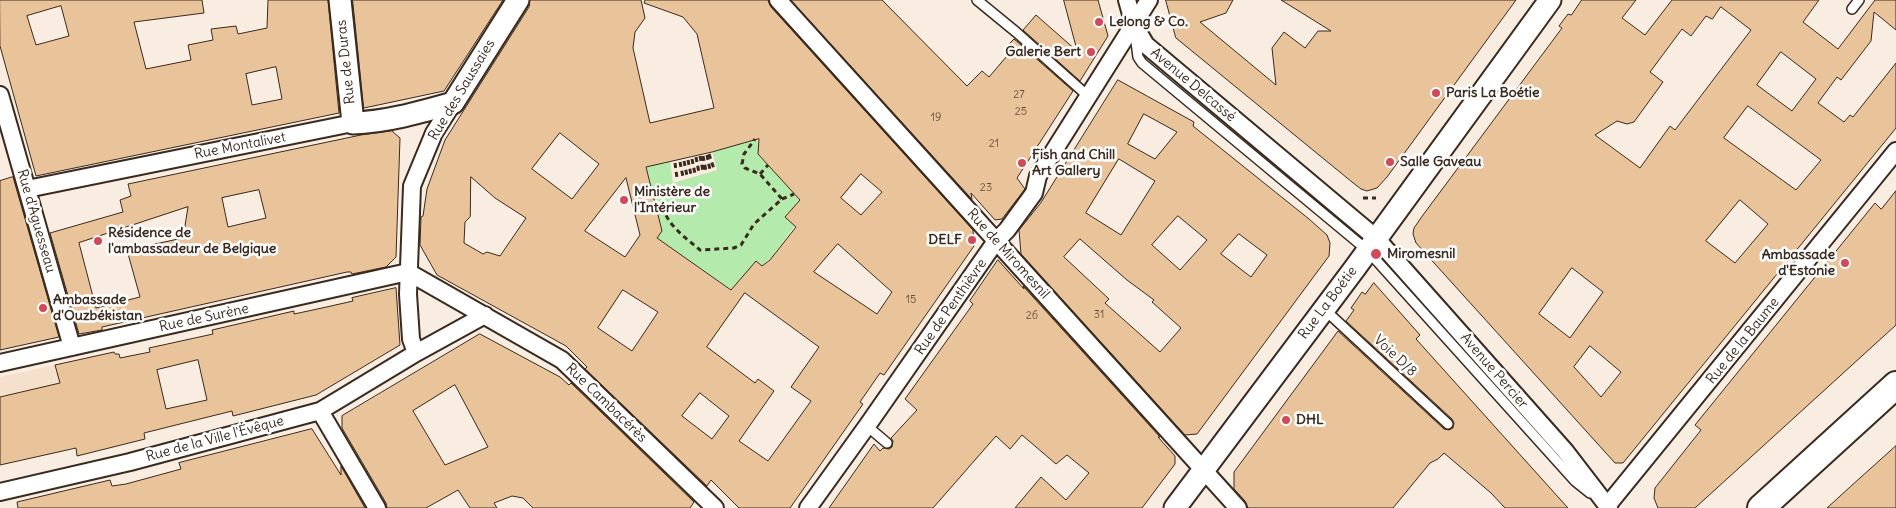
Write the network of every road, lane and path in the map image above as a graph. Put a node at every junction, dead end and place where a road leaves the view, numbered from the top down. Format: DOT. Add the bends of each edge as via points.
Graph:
graph roads {
  1 [pos="340,0"];
  2 [pos="518,0"];
  3 [pos="778,0"];
  4 [pos="976,0"];
  5 [pos="1127,0"];
  6 [pos="1149,0"];
  7 [pos="1550,0"];
  8 [pos="1859,0"];
  9 [pos="1852,9"];
  10 [pos="1134,24"];
  11 [pos="0,95"];
  12 [pos="1089,97"];
  13 [pos="453,103"];
  14 [pos="353,123"];
  15 [pos="755,139"];
  16 [pos="1896,151"];
  17 [pos="675,163"];
  18 [pos="768,165"];
  19 [pos="706,171"];
  20 [pos="760,174"];
  21 [pos="689,176"];
  22 [pos="677,178"];
  23 [pos="27,189"];
  24 [pos="794,194"];
  25 [pos="1363,198"];
  26 [pos="1376,198"];
  27 [pos="782,199"];
  28 [pos="663,207"];
  29 [pos="996,241"];
  30 [pos="1372,244"];
  31 [pos="408,272"];
  32 [pos="1324,309"];
  33 [pos="485,315"];
  34 [pos="72,347"];
  35 [pos="416,353"];
  36 [pos="0,363"];
  37 [pos="1896,385"];
  38 [pos="320,411"];
  39 [pos="1448,424"];
  40 [pos="867,426"];
  41 [pos="887,443"];
  42 [pos="1203,470"];
  43 [pos="0,492"];
  44 [pos="1608,507"];
  45 [pos="377,508"];
  46 [pos="715,508"];
  47 [pos="808,508"];
  48 [pos="1175,508"];
  49 [pos="1238,508"];
  50 [pos="1761,508"];
  1 -- 14 [label="street, Rue de Duras"];
  2 -- 13 [label="street, Rue des Saussaies"];
  3 -- 29 [label="street, Rue de Miromesnil"];
  4 -- 12 [label="lane"];
  5 -- 10 [label="street, Avenue Delcassé"];
  6 -- 10 [label="street, Rue de Penthièvre"];
  7 -- 30 [label="street, Rue La Boétie"];
  8 -- 9 [label="lane"];
  10 -- 12 [label="street, Rue de Penthièvre"];
  10 -- 30 [label="street, Avenue Delcassé" via="1146,46"];
  11 -- 23 [label="street, Rue d'Aguesseau"];
  12 -- 29 [label="street, Rue de Penthièvre" via="1038,176 1034,193"];
  13 -- 14 [label="street, Rue Montalivet"];
  13 -- 31 [label="street, Rue des Saussaies" via="434,133 412,186"];
  14 -- 23 [label="street, Rue Montalivet"];
  15 -- 20 [label="path" via="744,154 742,164"];
  16 -- 44 [label="street, Rue de la Baume"];
  17 -- 22 [label="path"];
  18 -- 20 [label="path"];
  19 -- 19 [label="path" via="703,156"];
  20 -- 27 [label="path"];
  21 -- 21 [label="path" via="686,160"];
  23 -- 34 [label="street, Rue d'Aguesseau"];
  24 -- 27 [label="path"];
  25 -- 26 [label="path"];
  27 -- 28 [label="path" via="754,224 741,244 727,249 700,250 672,224"];
  29 -- 40 [label="street, Rue de Penthièvre"];
  29 -- 42 [label="street, Rue de Miromesnil"];
  30 -- 32 [label="street, Rue La Boétie"];
  30 -- 44 [label="street, Avenue Percier" via="1566,452"];
  31 -- 33 [label="street, Rue Cambacérès"];
  31 -- 34 [label="street, Rue de Surène"];
  31 -- 35 [label="street, Rue des Saussaies" via="411,338"];
  32 -- 39 [label="lane, Voie D/8"];
  32 -- 42 [label="street, Rue La Boétie"];
  33 -- 35 [label="street, Rue de la Ville l'Évêque"];
  33 -- 46 [label="street, Rue Cambacérès" via="562,360"];
  34 -- 36 [label="street, Rue de Surène"];
  35 -- 38 [label="street, Rue de la Ville l'Évêque"];
  37 -- 50 [label="main road"];
  38 -- 43 [label="street, Rue de la Ville l'Évêque" via="130,462"];
  38 -- 45 [label="street"];
  40 -- 41 [label="lane"];
  40 -- 47 [label="street, Rue de Penthièvre"];
  42 -- 48 [label="street, Rue La Boétie"];
  42 -- 49 [label="street, Rue de Miromesnil"];
}
